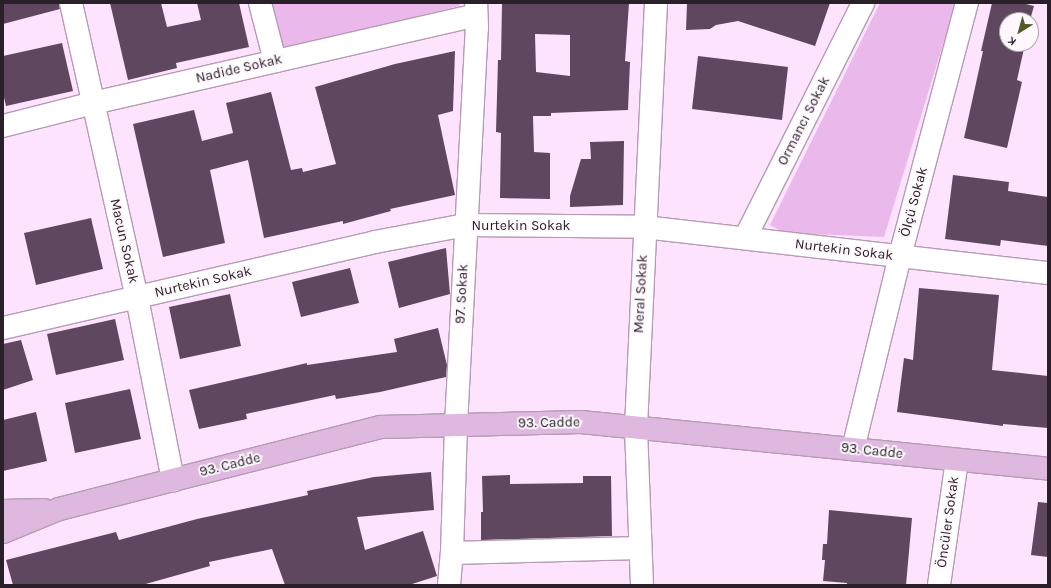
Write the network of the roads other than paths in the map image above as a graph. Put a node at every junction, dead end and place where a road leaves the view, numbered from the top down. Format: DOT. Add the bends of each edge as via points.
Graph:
graph roads {
  1 [pos="71,3"];
  2 [pos="260,3"];
  3 [pos="656,3"];
  4 [pos="863,3"];
  5 [pos="967,3"];
  6 [pos="476,9"];
  7 [pos="275,61"];
  8 [pos="94,103"];
  9 [pos="3,126"];
  10 [pos="466,225"];
  11 [pos="644,227"];
  12 [pos="745,238"];
  13 [pos="900,256"];
  14 [pos="1048,273"];
  15 [pos="137,298"];
  16 [pos="3,328"];
  17 [pos="456,425"];
  18 [pos="636,427"];
  19 [pos="853,449"];
  20 [pos="957,460"];
  21 [pos="1048,469"];
  22 [pos="173,480"];
  23 [pos="59,509"];
  24 [pos="3,511"];
  25 [pos="3,532"];
  26 [pos="640,548"];
  27 [pos="452,553"];
  28 [pos="449,585"];
  29 [pos="642,585"];
  30 [pos="939,585"];
  1 -- 8 [label="street, Macun Sokak"];
  2 -- 7 [label="street"];
  3 -- 11 [label="street, Meral Sokak"];
  4 -- 12 [label="street, Ormancı Sokak"];
  5 -- 13 [label="street, Ölçü Sokak"];
  6 -- 7 [label="street, Nadide Sokak"];
  6 -- 10 [label="street, 97. Sokak"];
  7 -- 8 [label="street, Nadide Sokak"];
  8 -- 9 [label="street, Nadide Sokak"];
  8 -- 15 [label="street, Macun Sokak"];
  10 -- 11 [label="street, Nurtekin Sokak"];
  10 -- 15 [label="street, Nurtekin Sokak" via="375,242"];
  10 -- 17 [label="street, 97. Sokak"];
  11 -- 12 [label="street, Nurtekin Sokak"];
  11 -- 18 [label="street, Meral Sokak"];
  12 -- 13 [label="street, Nurtekin Sokak"];
  13 -- 14 [label="street, Nurtekin Sokak"];
  13 -- 19 [label="street, Ölçü Sokak"];
  15 -- 16 [label="street, Nurtekin Sokak"];
  15 -- 22 [label="street, Macun Sokak"];
  17 -- 18 [label="main road, 93. Cadde" via="581,422"];
  17 -- 22 [label="main road, 93. Cadde" via="380,427"];
  17 -- 27 [label="street, 97. Sokak"];
  18 -- 19 [label="main road, 93. Cadde"];
  18 -- 26 [label="street, Meral Sokak"];
  19 -- 20 [label="main road, 93. Cadde"];
  20 -- 21 [label="main road, 93. Cadde"];
  20 -- 30 [label="street, Öncüler Sokak"];
  22 -- 23 [label="main road, 93. Cadde"];
  23 -- 24 [label="main road, 93. Cadde"];
  23 -- 25 [label="main road, 93. Cadde"];
  26 -- 27 [label="street"];
  26 -- 29 [label="street, Meral Sokak"];
  27 -- 28 [label="street, 97. Sokak"];
}
